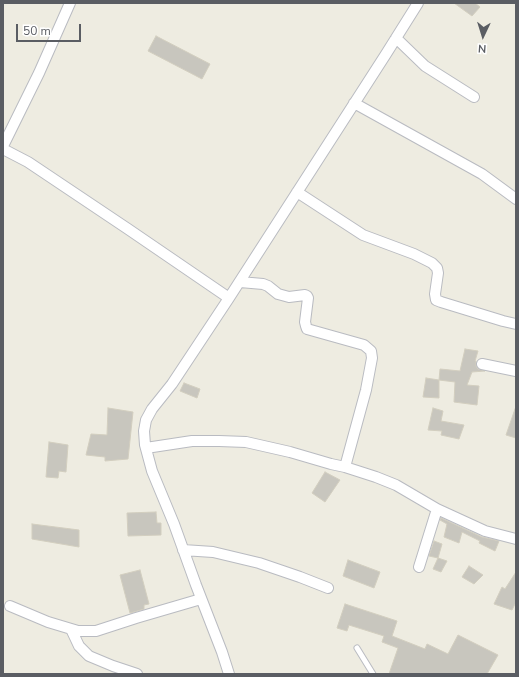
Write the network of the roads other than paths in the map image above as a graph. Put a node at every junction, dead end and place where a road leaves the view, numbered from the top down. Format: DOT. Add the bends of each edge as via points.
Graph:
graph roads {
  1 [pos="70,3"];
  2 [pos="418,3"];
  3 [pos="396,38"];
  4 [pos="474,98"];
  5 [pos="354,104"];
  6 [pos="3,148"];
  7 [pos="297,192"];
  8 [pos="516,199"];
  9 [pos="240,282"];
  10 [pos="229,298"];
  11 [pos="516,324"];
  12 [pos="482,364"];
  13 [pos="516,372"];
  14 [pos="146,448"];
  15 [pos="345,467"];
  16 [pos="438,508"];
  17 [pos="516,539"];
  18 [pos="183,550"];
  19 [pos="419,567"];
  20 [pos="328,588"];
  21 [pos="201,599"];
  22 [pos="10,606"];
  23 [pos="71,629"];
  24 [pos="357,648"];
  25 [pos="137,674"];
  26 [pos="229,674"];
  27 [pos="373,674"];
  1 -- 6 [label="street"];
  2 -- 3 [label="street"];
  3 -- 4 [label="street" via="425,66"];
  3 -- 5 [label="street"];
  5 -- 7 [label="street"];
  5 -- 8 [label="street" via="482,174"];
  6 -- 10 [label="street" via="28,162"];
  7 -- 9 [label="street"];
  7 -- 11 [label="street" via="363,235 432,263 438,273 436,300"];
  9 -- 10 [label="street"];
  9 -- 15 [label="street" via="263,284 278,294 289,297 307,296 307,328 364,345 371,351 366,390"];
  10 -- 14 [label="street" via="172,384 152,409 144,431"];
  12 -- 13 [label="street"];
  14 -- 15 [label="street" via="192,441 246,442"];
  14 -- 18 [label="street" via="152,471"];
  15 -- 16 [label="street" via="396,485"];
  16 -- 17 [label="street" via="485,531"];
  16 -- 19 [label="street"];
  18 -- 20 [label="street" via="213,552 259,563"];
  18 -- 21 [label="street"];
  21 -- 23 [label="street" via="96,631"];
  21 -- 26 [label="street"];
  22 -- 23 [label="street"];
  23 -- 25 [label="street" via="79,646 89,656"];
  24 -- 27 [label="lane"];
}
